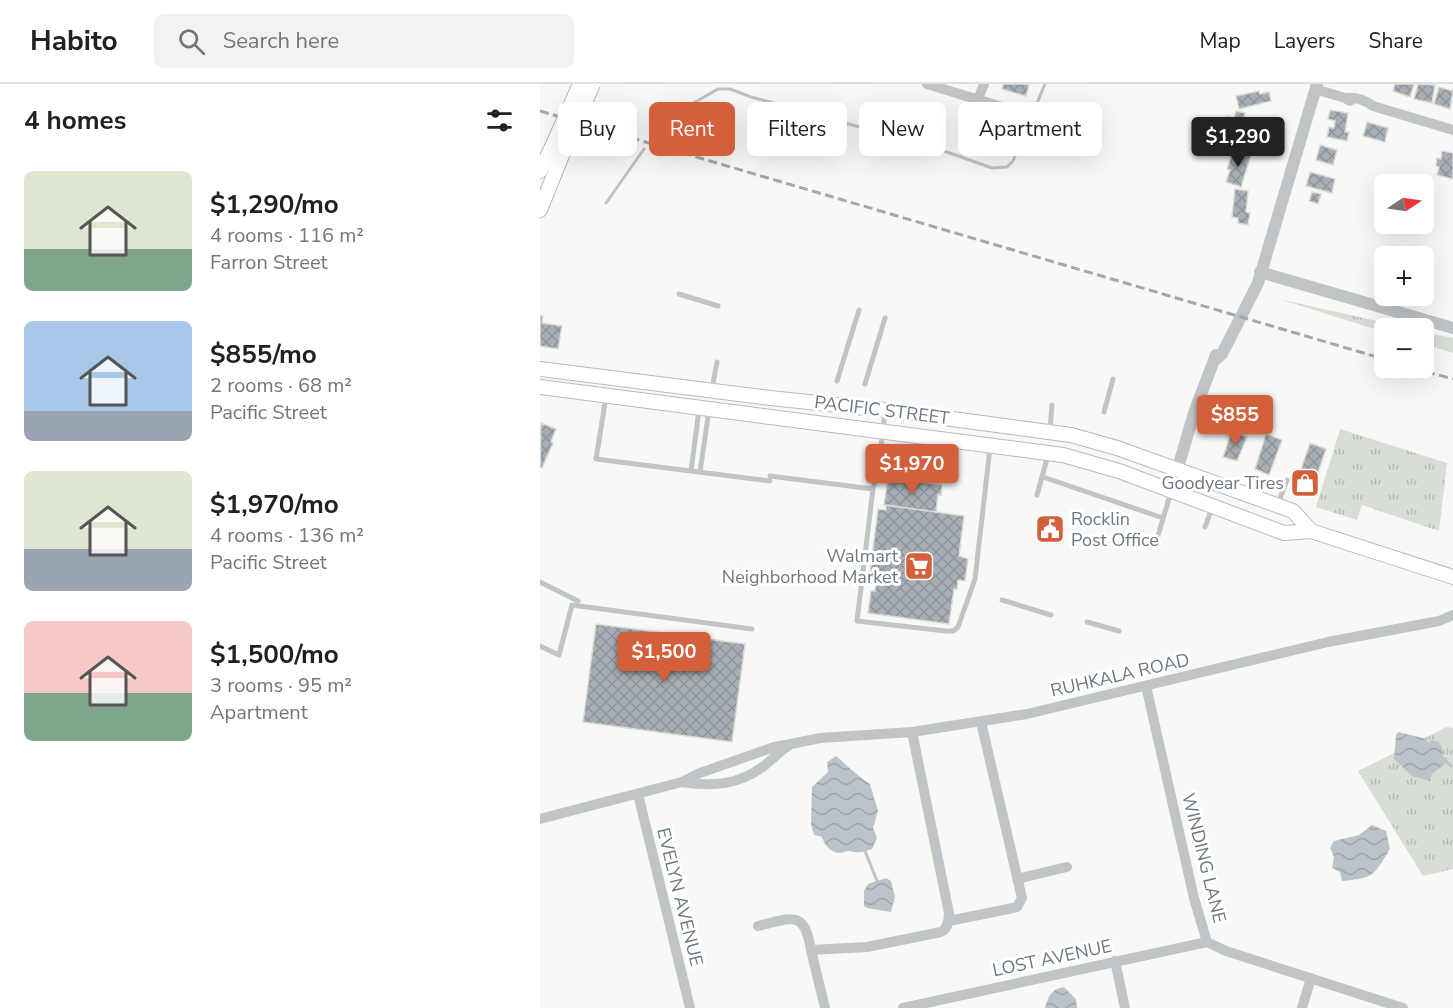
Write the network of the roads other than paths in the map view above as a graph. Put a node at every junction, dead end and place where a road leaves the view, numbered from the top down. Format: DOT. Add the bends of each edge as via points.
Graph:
graph roads {
  1 [pos="580,84"];
  2 [pos="593,84"];
  3 [pos="927,84"];
  4 [pos="984,84"];
  5 [pos="1316,86"];
  6 [pos="978,99"];
  7 [pos="987,102"];
  8 [pos="1453,130"];
  9 [pos="557,151"];
  10 [pos="540,171"];
  11 [pos="540,210"];
  12 [pos="1260,272"];
  13 [pos="679,294"];
  14 [pos="718,306"];
  15 [pos="859,310"];
  16 [pos="885,318"];
  17 [pos="1453,328"];
  18 [pos="540,361"];
  19 [pos="717,362"];
  20 [pos="540,369"];
  21 [pos="590,375"];
  22 [pos="1113,379"];
  23 [pos="837,381"];
  24 [pos="865,384"];
  25 [pos="540,387"];
  26 [pos="712,391"];
  27 [pos="606,396"];
  28 [pos="770,398"];
  29 [pos="1052,405"];
  30 [pos="704,409"];
  31 [pos="885,410"];
  32 [pos="1195,410"];
  33 [pos="1104,412"];
  34 [pos="1227,419"];
  35 [pos="884,431"];
  36 [pos="1050,432"];
  37 [pos="991,446"];
  38 [pos="1048,453"];
  39 [pos="1177,469"];
  40 [pos="691,471"];
  41 [pos="700,472"];
  42 [pos="1043,477"];
  43 [pos="1287,480"];
  44 [pos="873,489"];
  45 [pos="1171,491"];
  46 [pos="1037,495"];
  47 [pos="1212,506"];
  48 [pos="1277,506"];
  49 [pos="1163,518"];
  50 [pos="1205,527"];
  51 [pos="1311,531"];
  52 [pos="1157,539"];
  53 [pos="1452,573"];
  54 [pos="540,582"];
  55 [pos="1002,600"];
  56 [pos="578,601"];
  57 [pos="1052,615"];
  58 [pos="1453,615"];
  59 [pos="1087,622"];
  60 [pos="752,629"];
  61 [pos="1119,631"];
  62 [pos="540,646"];
  63 [pos="1146,686"];
  64 [pos="981,722"];
  65 [pos="912,732"];
  66 [pos="791,744"];
  67 [pos="682,782"];
  68 [pos="638,794"];
  69 [pos="540,819"];
  70 [pos="1067,867"];
  71 [pos="1017,879"];
  72 [pos="949,921"];
  73 [pos="758,926"];
  74 [pos="1208,942"];
  75 [pos="811,950"];
  76 [pos="1115,961"];
  77 [pos="1311,978"];
  78 [pos="690,1008"];
  79 [pos="825,1008"];
  80 [pos="903,1008"];
  81 [pos="1125,1008"];
  82 [pos="1302,1008"];
  83 [pos="1403,1008"];
  1 -- 9 [label="main road, bridge"];
  2 -- 9 [label="main road, bridge"];
  3 -- 6 [label="street"];
  4 -- 6 [label="street"];
  5 -- 8 [label="street" via="1352,102"];
  5 -- 12 [label="street"];
  6 -- 7 [label="street"];
  9 -- 10 [label="main road"];
  9 -- 11 [label="main road"];
  12 -- 17 [label="street"];
  12 -- 32 [label="street" via="1217,351"];
  13 -- 14 [label="lane"];
  15 -- 23 [label="lane"];
  16 -- 24 [label="lane"];
  18 -- 21 [label="main road" via="577,367"];
  19 -- 26 [label="lane"];
  20 -- 21 [label="main road, PACIFIC STREET"];
  21 -- 26 [label="main road, PACIFIC STREET"];
  22 -- 33 [label="lane"];
  25 -- 27 [label="main road, PACIFIC STREET"];
  26 -- 28 [label="main road, PACIFIC STREET"];
  27 -- 30 [label="main road, PACIFIC STREET"];
  27 -- 40 [label="lane" via="596,459"];
  28 -- 30 [label="main road" via="757,405 713,400"];
  28 -- 31 [label="main road, PACIFIC STREET"];
  29 -- 36 [label="lane"];
  30 -- 35 [label="main road, PACIFIC STREET"];
  30 -- 40 [label="lane"];
  30 -- 41 [label="lane"];
  31 -- 35 [label="lane"];
  31 -- 36 [label="main road, PACIFIC STREET"];
  32 -- 34 [label="lane"];
  32 -- 39 [label="street"];
  35 -- 37 [label="main road, PACIFIC STREET"];
  35 -- 44 [label="lane"];
  36 -- 39 [label="main road, PACIFIC STREET" via="1096,441"];
  37 -- 38 [label="main road, PACIFIC STREET"];
  37 -- 44 [label="lane" via="975,579 958,627 953,631 856,621"];
  38 -- 42 [label="lane"];
  38 -- 45 [label="main road, PACIFIC STREET" via="1085,460"];
  39 -- 45 [label="street"];
  39 -- 48 [label="main road, PACIFIC STREET"];
  40 -- 41 [label="lane"];
  41 -- 44 [label="lane"];
  42 -- 46 [label="lane"];
  42 -- 49 [label="lane"];
  43 -- 48 [label="lane"];
  45 -- 47 [label="main road, PACIFIC STREET"];
  45 -- 49 [label="lane"];
  47 -- 50 [label="lane"];
  47 -- 51 [label="main road, PACIFIC STREET" via="1284,533"];
  48 -- 51 [label="main road, PACIFIC STREET" via="1293,512"];
  49 -- 52 [label="lane"];
  51 -- 53 [label="main road, PACIFIC STREET"];
  54 -- 56 [label="lane"];
  55 -- 57 [label="lane"];
  58 -- 63 [label="street, RUHKALA ROAD"];
  59 -- 61 [label="lane"];
  60 -- 62 [label="lane" via="572,605 559,656"];
  63 -- 64 [label="street, RUHKALA ROAD"];
  63 -- 74 [label="street, WINDING LANE" via="1194,898"];
  64 -- 65 [label="street, RUHKALA ROAD"];
  64 -- 71 [label="street"];
  65 -- 66 [label="street, RUHKALA ROAD" via="820,738"];
  65 -- 72 [label="street"];
  66 -- 67 [label="street, RUHKALA ROAD"];
  66 -- 67 [label="street, RUHKALA ROAD" via="738,781 708,785"];
  67 -- 68 [label="street, RUHKALA ROAD"];
  68 -- 69 [label="street, RUHKALA ROAD"];
  68 -- 78 [label="street, EVELYN AVENUE"];
  70 -- 71 [label="street"];
  71 -- 72 [label="street" via="1022,898 1017,907"];
  72 -- 75 [label="street" via="941,932 867,947"];
  73 -- 75 [label="street" via="790,918 797,920 808,932"];
  74 -- 76 [label="street, LOST AVENUE"];
  74 -- 77 [label="street, WINDING LANE"];
  75 -- 79 [label="street"];
  76 -- 80 [label="street, LOST AVENUE"];
  76 -- 81 [label="street"];
  77 -- 82 [label="street"];
  77 -- 83 [label="street, WINDING LANE"];
}
